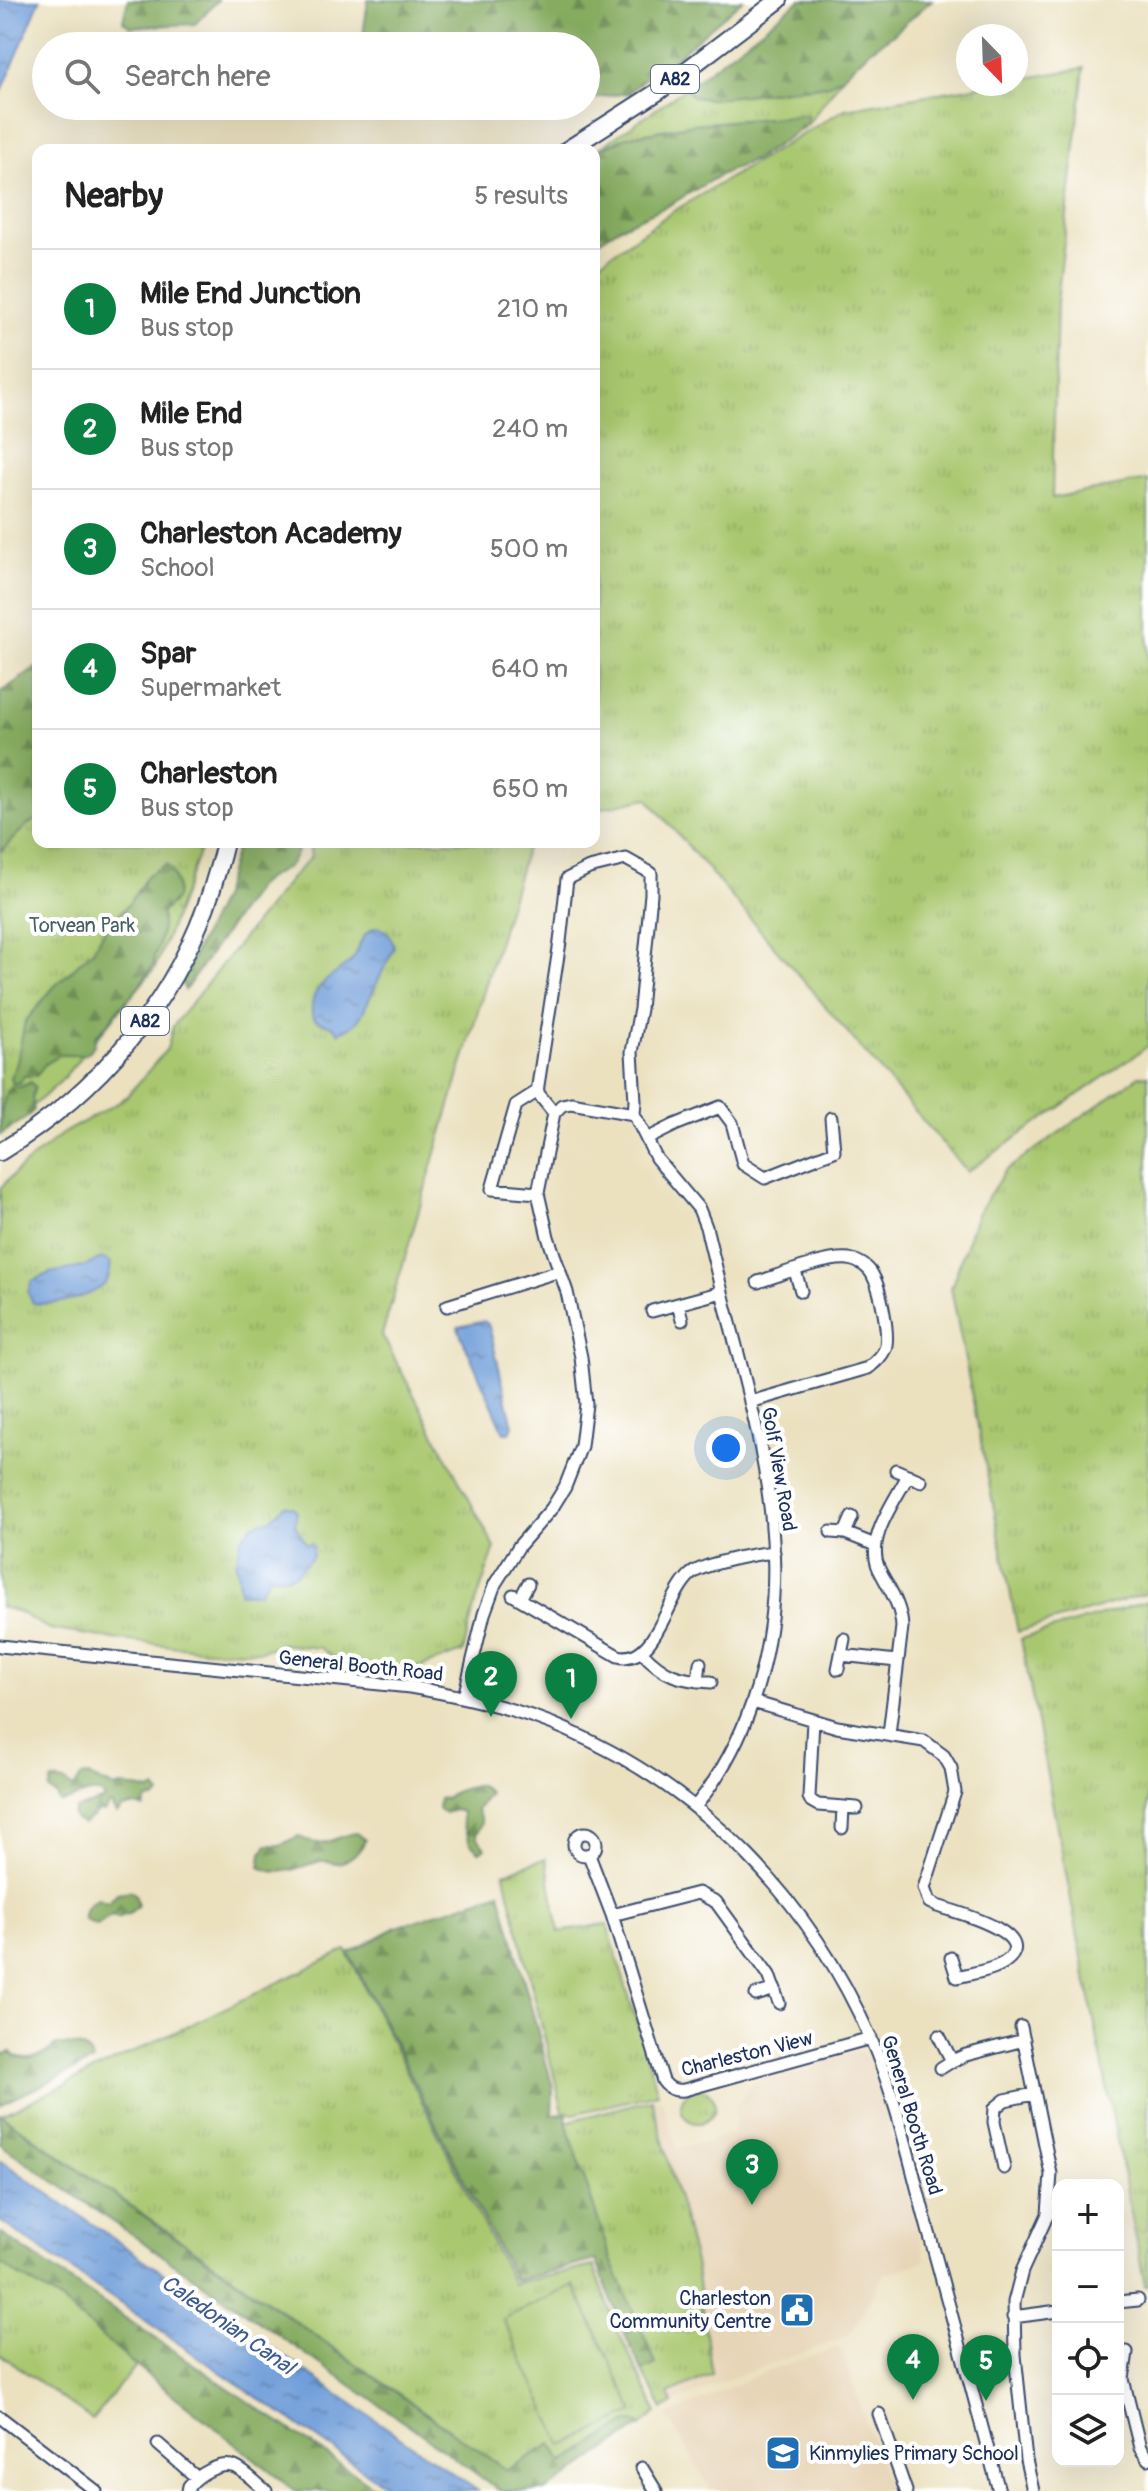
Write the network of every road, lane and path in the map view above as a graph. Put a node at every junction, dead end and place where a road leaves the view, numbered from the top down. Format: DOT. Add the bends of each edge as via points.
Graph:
graph roads {
  1 [pos="779,0"];
  2 [pos="576,144"];
  3 [pos="223,848"];
  4 [pos="538,1091"];
  5 [pos="554,1113"];
  6 [pos="634,1114"];
  7 [pos="831,1118"];
  8 [pos="647,1139"];
  9 [pos="0,1152"];
  10 [pos="538,1193"];
  11 [pos="560,1271"];
  12 [pos="795,1271"];
  13 [pos="758,1282"];
  14 [pos="801,1291"];
  15 [pos="722,1292"];
  16 [pos="678,1304"];
  17 [pos="447,1306"];
  18 [pos="652,1311"];
  19 [pos="682,1320"];
  20 [pos="750,1402"];
  21 [pos="896,1470"];
  22 [pos="908,1475"];
  23 [pos="921,1481"];
  24 [pos="852,1517"];
  25 [pos="831,1532"];
  26 [pos="845,1533"];
  27 [pos="875,1545"];
  28 [pos="774,1552"];
  29 [pos="528,1584"];
  30 [pos="844,1639"];
  31 [pos="0,1646"];
  32 [pos="642,1652"];
  33 [pos="841,1655"];
  34 [pos="897,1661"];
  35 [pos="700,1663"];
  36 [pos="838,1669"];
  37 [pos="698,1681"];
  38 [pos="711,1682"];
  39 [pos="464,1697"];
  40 [pos="753,1702"];
  41 [pos="813,1721"];
  42 [pos="889,1734"];
  43 [pos="695,1807"];
  44 [pos="843,1807"];
  45 [pos="857,1808"];
  46 [pos="842,1828"];
  47 [pos="589,1855"];
  48 [pos="612,1915"];
  49 [pos="951,1958"];
  50 [pos="775,1989"];
  51 [pos="756,1995"];
  52 [pos="779,2003"];
  53 [pos="1021,2027"];
  54 [pos="939,2036"];
  55 [pos="871,2038"];
  56 [pos="1024,2040"];
  57 [pos="952,2061"];
  58 [pos="941,2068"];
  59 [pos="1034,2094"];
  60 [pos="1004,2168"];
  61 [pos="1138,2300"];
  62 [pos="1124,2301"];
  63 [pos="1052,2312"];
  64 [pos="1013,2317"];
  65 [pos="1127,2352"];
  66 [pos="879,2414"];
  67 [pos="0,2417"];
  68 [pos="158,2444"];
  69 [pos="1148,2459"];
  70 [pos="642,2468"];
  71 [pos="196,2477"];
  72 [pos="96,2491"];
  73 [pos="188,2491"];
  74 [pos="266,2491"];
  75 [pos="656,2491"];
  76 [pos="906,2491"];
  77 [pos="999,2491"];
  78 [pos="1033,2491"];
  1 -- 2 [label="highway, A82" via="659,91"];
  3 -- 9 [label="highway, A82" via="203,918 148,1017 99,1077"];
  4 -- 5 [label="street"];
  4 -- 6 [label="street" via="567,879 626,859 651,873 632,1052"];
  4 -- 10 [label="street" via="516,1105 492,1189"];
  5 -- 6 [label="street" via="571,1103"];
  5 -- 10 [label="street"];
  6 -- 8 [label="street, Golf View Road"];
  7 -- 8 [label="street" via="834,1151 765,1178 743,1164 732,1123 720,1107"];
  8 -- 15 [label="street, Golf View Road" via="656,1158 699,1209"];
  10 -- 11 [label="street"];
  11 -- 17 [label="street"];
  11 -- 39 [label="street" via="585,1380 581,1446 552,1508 495,1584"];
  12 -- 13 [label="street"];
  12 -- 14 [label="street"];
  12 -- 20 [label="street" via="832,1260 862,1264 877,1286 886,1347 868,1368"];
  15 -- 16 [label="street"];
  15 -- 20 [label="street, Golf View Road"];
  16 -- 18 [label="street"];
  16 -- 19 [label="street"];
  20 -- 28 [label="street, Golf View Road" via="765,1467"];
  21 -- 22 [label="street"];
  22 -- 23 [label="street"];
  22 -- 27 [label="street"];
  24 -- 26 [label="street"];
  25 -- 26 [label="street"];
  26 -- 27 [label="street"];
  27 -- 34 [label="street" via="875,1558 901,1612"];
  28 -- 32 [label="street" via="688,1576"];
  28 -- 40 [label="street, Golf View Road" via="772,1624"];
  29 -- 32 [label="street" via="516,1597 618,1656"];
  30 -- 33 [label="street"];
  31 -- 39 [label="street, General Booth Road" via="410,1687"];
  32 -- 37 [label="street" via="661,1671"];
  33 -- 34 [label="street"];
  33 -- 36 [label="street"];
  34 -- 42 [label="street"];
  35 -- 37 [label="street"];
  37 -- 38 [label="street"];
  39 -- 43 [label="street, General Booth Road" via="566,1729 635,1765"];
  40 -- 41 [label="street"];
  40 -- 43 [label="street, Golf View Road" via="732,1752"];
  41 -- 42 [label="street"];
  41 -- 44 [label="street" via="809,1797 814,1804"];
  42 -- 49 [label="street" via="934,1747 954,1780 952,1806 926,1879 929,1902 1007,1933 1014,1945 1003,1963 951,1979"];
  43 -- 55 [label="street, General Booth Road" via="784,1893 824,1948"];
  44 -- 45 [label="street"];
  44 -- 46 [label="street"];
  47 -- 48 [label="street, Charleston View"];
  48 -- 50 [label="street, Charleston View" via="698,1893 707,1896"];
  48 -- 55 [label="street, Charleston View" via="668,2088 684,2090"];
  50 -- 51 [label="street"];
  50 -- 52 [label="street, Charleston View"];
  53 -- 56 [label="street"];
  54 -- 57 [label="street"];
  55 -- 77 [label="street, General Booth Road"];
  56 -- 57 [label="street"];
  56 -- 59 [label="street"];
  57 -- 58 [label="street"];
  59 -- 60 [label="street" via="1005,2100 995,2108 995,2149"];
  59 -- 64 [label="street" via="1051,2173 1050,2202 1016,2288"];
  61 -- 62 [label="street"];
  63 -- 64 [label="street"];
  64 -- 78 [label="street"];
  65 -- 69 [label="street" via="1123,2379 1140,2448"];
  66 -- 76 [label="street"];
  67 -- 72 [label="street"];
  68 -- 71 [label="street"];
  70 -- 75 [label="street"];
  71 -- 73 [label="street"];
  71 -- 74 [label="street" via="234,2466"];
}
